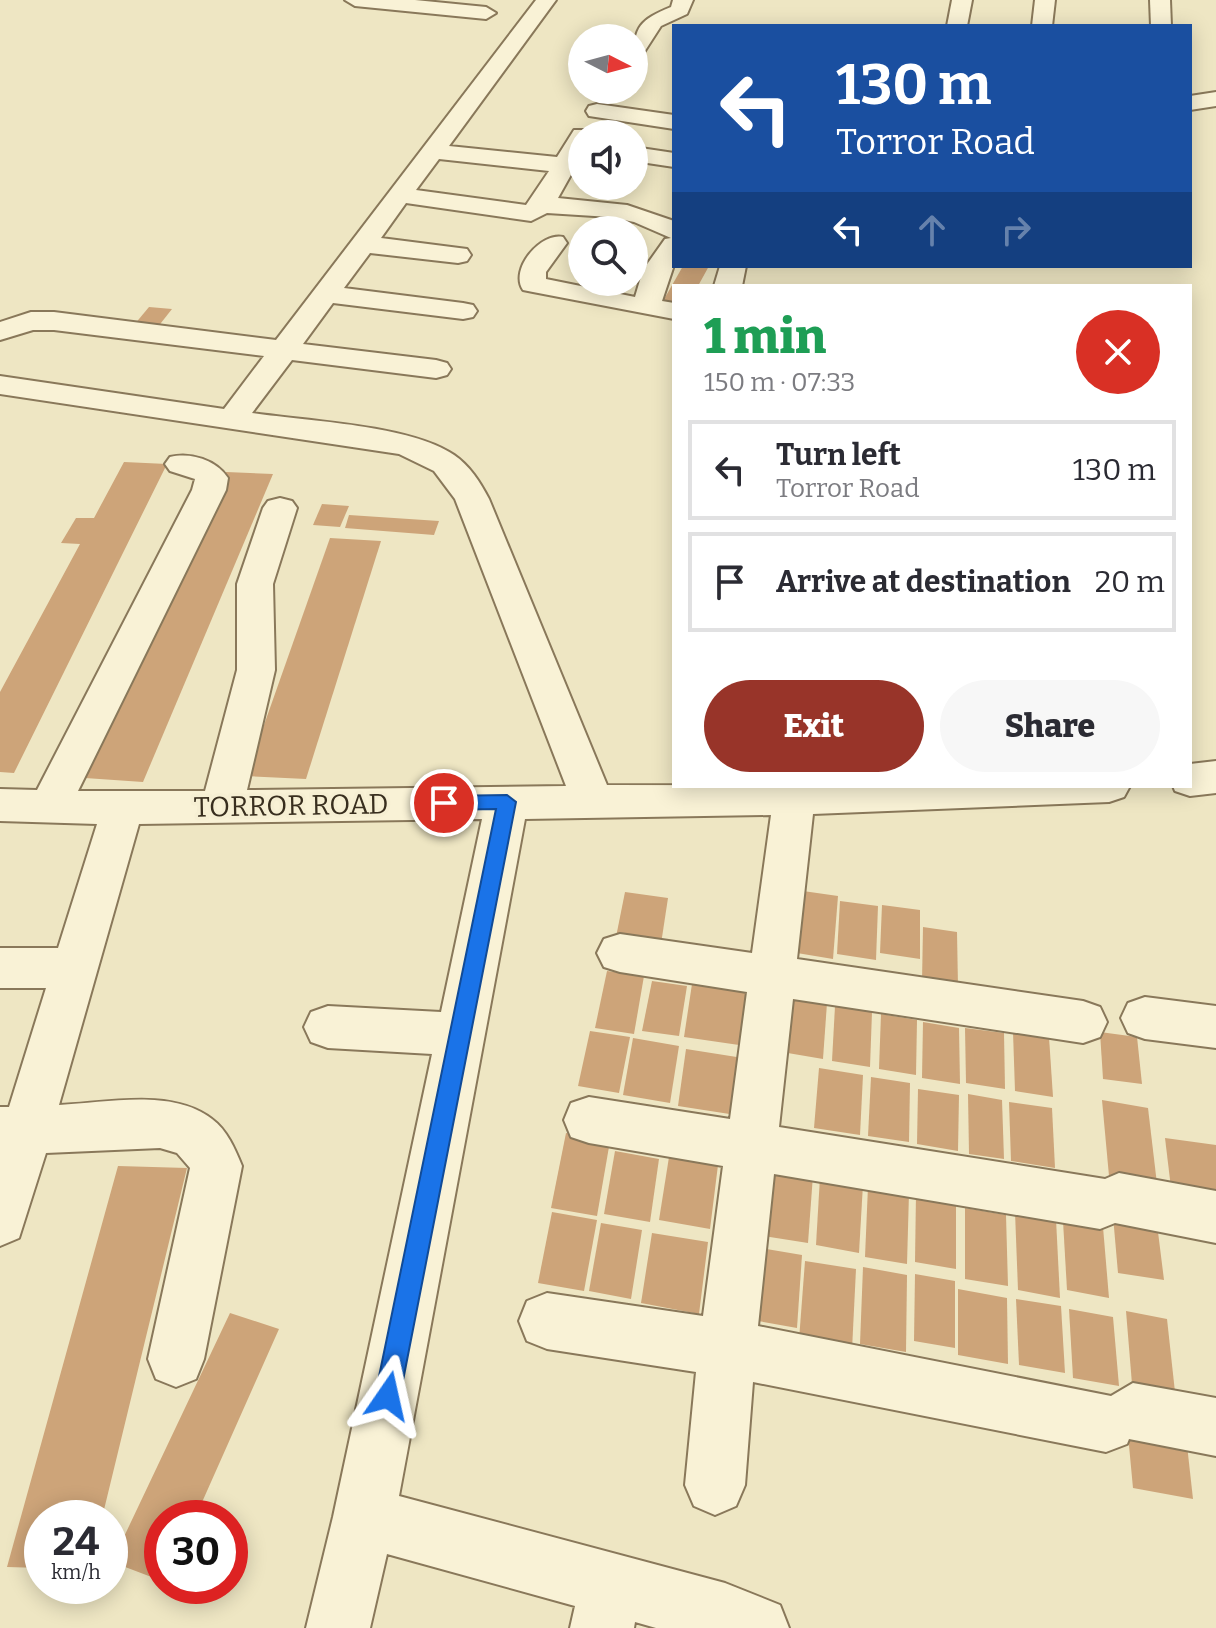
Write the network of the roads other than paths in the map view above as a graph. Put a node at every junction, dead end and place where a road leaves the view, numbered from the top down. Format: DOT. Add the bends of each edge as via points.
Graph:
graph roads {
  1 [pos="355,0"];
  2 [pos="546,0"];
  3 [pos="683,0"];
  4 [pos="962,0"];
  5 [pos="1045,0"];
  6 [pos="1159,0"];
  7 [pos="486,13"];
  8 [pos="964,24"];
  9 [pos="1042,24"];
  10 [pos="1161,24"];
  11 [pos="648,31"];
  12 [pos="672,41"];
  13 [pos="648,45"];
  14 [pos="1216,99"];
  15 [pos="1192,103"];
  16 [pos="602,104"];
  17 [pos="597,111"];
  18 [pos="592,120"];
  19 [pos="672,122"];
  20 [pos="568,145"];
  21 [pos="433,151"];
  22 [pos="648,156"];
  23 [pos="568,160"];
  24 [pos="672,160"];
  25 [pos="400,195"];
  26 [pos="541,205"];
  27 [pos="672,230"];
  28 [pos="554,243"];
  29 [pos="363,244"];
  30 [pos="672,248"];
  31 [pos="458,255"];
  32 [pos="326,294"];
  33 [pos="646,308"];
  34 [pos="463,311"];
  35 [pos="672,311"];
  36 [pos="0,331"];
  37 [pos="285,348"];
  38 [pos="436,369"];
  39 [pos="0,385"];
  40 [pos="232,419"];
  41 [pos="181,464"];
  42 [pos="280,508"];
  43 [pos="1216,777"];
  44 [pos="1192,780"];
  45 [pos="1016,788"];
  46 [pos="876,791"];
  47 [pos="794,799"];
  48 [pos="592,800"];
  49 [pos="507,802"];
  50 [pos="0,805"];
  51 [pos="222,806"];
  52 [pos="49,807"];
  53 [pos="123,808"];
  54 [pos="620,953"];
  55 [pos="0,968"];
  56 [pos="75,968"];
  57 [pos="773,976"];
  58 [pos="1145,1018"];
  59 [pos="1083,1022"];
  60 [pos="328,1027"];
  61 [pos="1216,1027"];
  62 [pos="460,1034"];
  63 [pos="589,1120"];
  64 [pos="13,1131"];
  65 [pos="752,1147"];
  66 [pos="1216,1217"];
  67 [pos="0,1220"];
  68 [pos="547,1321"];
  69 [pos="727,1348"];
  70 [pos="176,1359"];
  71 [pos="1216,1427"];
  72 [pos="715,1485"];
  73 [pos="364,1517"];
  74 [pos="607,1606"];
  75 [pos="338,1628"];
  76 [pos="757,1628"];
  1 -- 7 [label="street"];
  2 -- 21 [label="street"];
  3 -- 11 [label="street" via="680,10 653,22"];
  4 -- 8 [label="street"];
  5 -- 9 [label="street"];
  6 -- 10 [label="street"];
  12 -- 13 [label="street"];
  14 -- 15 [label="street"];
  16 -- 17 [label="street"];
  17 -- 18 [label="street"];
  17 -- 19 [label="street"];
  20 -- 21 [label="street"];
  21 -- 25 [label="street"];
  22 -- 24 [label="street"];
  23 -- 26 [label="street"];
  25 -- 26 [label="street" via="524,213"];
  25 -- 29 [label="street"];
  26 -- 27 [label="street" via="629,212"];
  28 -- 33 [label="street" via="532,272 533,284"];
  29 -- 31 [label="street"];
  29 -- 32 [label="street"];
  30 -- 33 [label="street" via="657,270"];
  32 -- 34 [label="street"];
  32 -- 37 [label="street"];
  33 -- 35 [label="street"];
  36 -- 37 [label="street" via="31,321 54,321"];
  37 -- 38 [label="street"];
  37 -- 40 [label="street"];
  39 -- 40 [label="street"];
  40 -- 48 [label="street" via="404,445 451,465 472,499"];
  41 -- 52 [label="street" via="206,471 212,478 209,490"];
  42 -- 51 [label="street" via="255,584 256,670"];
  43 -- 44 [label="street"];
  45 -- 46 [label="street, TORROR ROAD"];
  46 -- 47 [label="street, TORROR ROAD"];
  47 -- 48 [label="street, TORROR ROAD"];
  47 -- 57 [label="street"];
  48 -- 49 [label="street, TORROR ROAD"];
  49 -- 51 [label="street, TORROR ROAD"];
  49 -- 62 [label="street"];
  50 -- 52 [label="street, TORROR ROAD"];
  51 -- 53 [label="street, TORROR ROAD"];
  52 -- 53 [label="street, TORROR ROAD"];
  53 -- 56 [label="street"];
  54 -- 57 [label="street"];
  55 -- 56 [label="street"];
  56 -- 64 [label="street"];
  57 -- 59 [label="street"];
  57 -- 65 [label="street"];
  58 -- 61 [label="street"];
  60 -- 62 [label="street"];
  62 -- 73 [label="street"];
  63 -- 65 [label="street"];
  64 -- 67 [label="street"];
  64 -- 70 [label="street" via="160,1124 185,1126 204,1141 216,1166"];
  65 -- 66 [label="street"];
  65 -- 69 [label="street"];
  68 -- 69 [label="street"];
  69 -- 71 [label="street" via="1119,1417"];
  69 -- 72 [label="street"];
  73 -- 74 [label="street"];
  73 -- 75 [label="street"];
  74 -- 76 [label="street" via="725,1615"];
}
